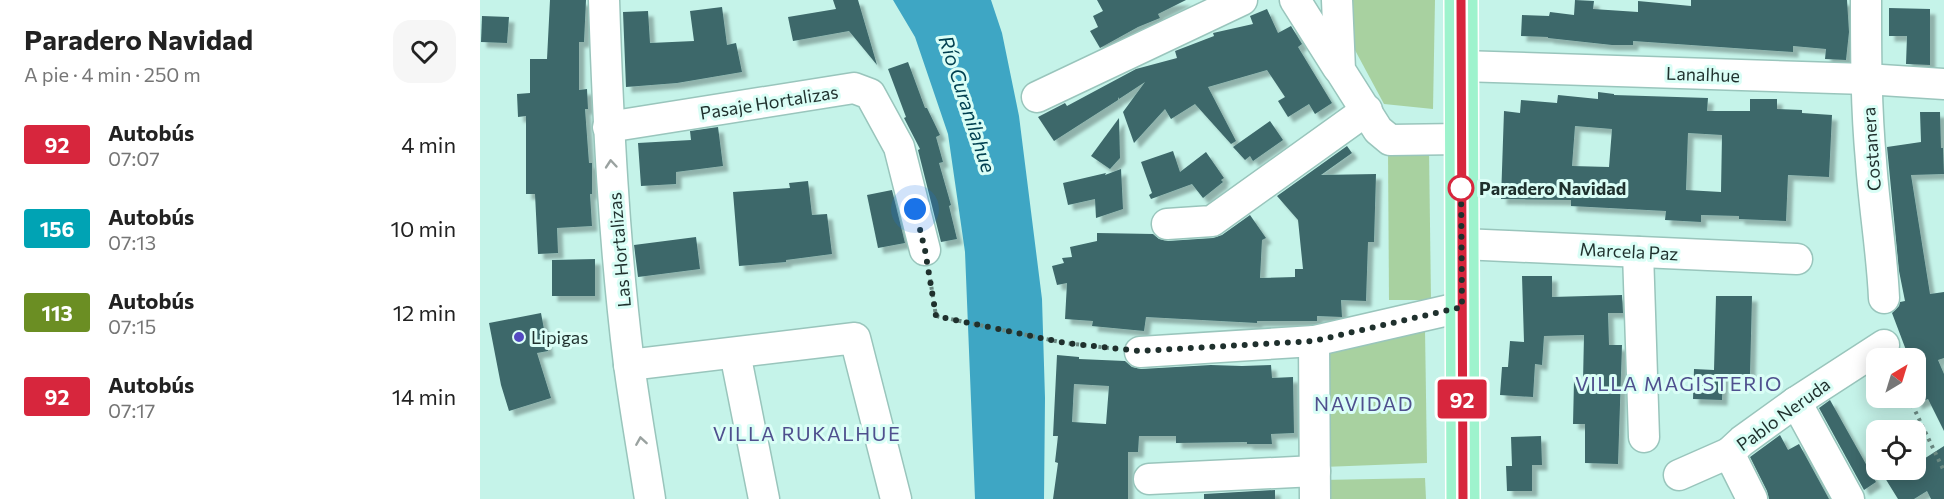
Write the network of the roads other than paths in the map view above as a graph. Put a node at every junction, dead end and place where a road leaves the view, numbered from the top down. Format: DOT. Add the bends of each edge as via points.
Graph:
graph roads {
  1 [pos="604,0"];
  2 [pos="1242,0"];
  3 [pos="1295,0"];
  4 [pos="1337,0"];
  5 [pos="1461,0"];
  6 [pos="1866,0"];
  7 [pos="1461,66"];
  8 [pos="1340,70"];
  9 [pos="1866,79"];
  10 [pos="1944,84"];
  11 [pos="1037,97"];
  12 [pos="1367,110"];
  13 [pos="608,127"];
  14 [pos="1461,139"];
  15 [pos="1167,224"];
  16 [pos="1462,244"];
  17 [pos="925,250"];
  18 [pos="1638,252"];
  19 [pos="1797,259"];
  20 [pos="1884,298"];
  21 [pos="1462,307"];
  22 [pos="1314,341"];
  23 [pos="1884,345"];
  24 [pos="1140,351"];
  25 [pos="735,353"];
  26 [pos="629,365"];
  27 [pos="1796,402"];
  28 [pos="1644,437"];
  29 [pos="1729,453"];
  30 [pos="1679,476"];
  31 [pos="1149,479"];
  32 [pos="1315,485"];
  33 [pos="650,499"];
  34 [pos="764,499"];
  35 [pos="896,499"];
  36 [pos="1463,499"];
  37 [pos="1752,499"];
  38 [pos="1849,499"];
  1 -- 13 [label="street, Las Hortalizas"];
  2 -- 11 [label="street"];
  3 -- 8 [label="street"];
  4 -- 8 [label="street"];
  5 -- 7 [label="main road"];
  6 -- 9 [label="street, Costanera"];
  7 -- 9 [label="street, Lanalhue"];
  7 -- 14 [label="main road"];
  8 -- 12 [label="street"];
  9 -- 10 [label="street, Lanalhue"];
  9 -- 20 [label="street, Costanera"];
  12 -- 14 [label="street" via="1378,130 1390,140"];
  12 -- 15 [label="street" via="1212,221"];
  13 -- 17 [label="street, Pasaje Hortalizas" via="854,88 870,94 899,147"];
  26 -- 13 [label="street, Las Hortalizas, one-way"];
  14 -- 16 [label="main road"];
  16 -- 18 [label="street, Marcela Paz"];
  16 -- 21 [label="main road"];
  18 -- 19 [label="street, Marcela Paz"];
  18 -- 28 [label="street"];
  21 -- 22 [label="street"];
  21 -- 36 [label="main road"];
  22 -- 24 [label="street"];
  22 -- 32 [label="street"];
  23 -- 27 [label="street, Pablo Neruda"];
  25 -- 26 [label="street"];
  25 -- 34 [label="street"];
  25 -- 35 [label="street" via="855,338"];
  33 -- 26 [label="street, Las Hortalizas, one-way"];
  27 -- 29 [label="street, Pablo Neruda"];
  27 -- 38 [label="street"];
  29 -- 30 [label="street, Pablo Neruda"];
  29 -- 37 [label="street"];
  31 -- 32 [label="street"];
}
